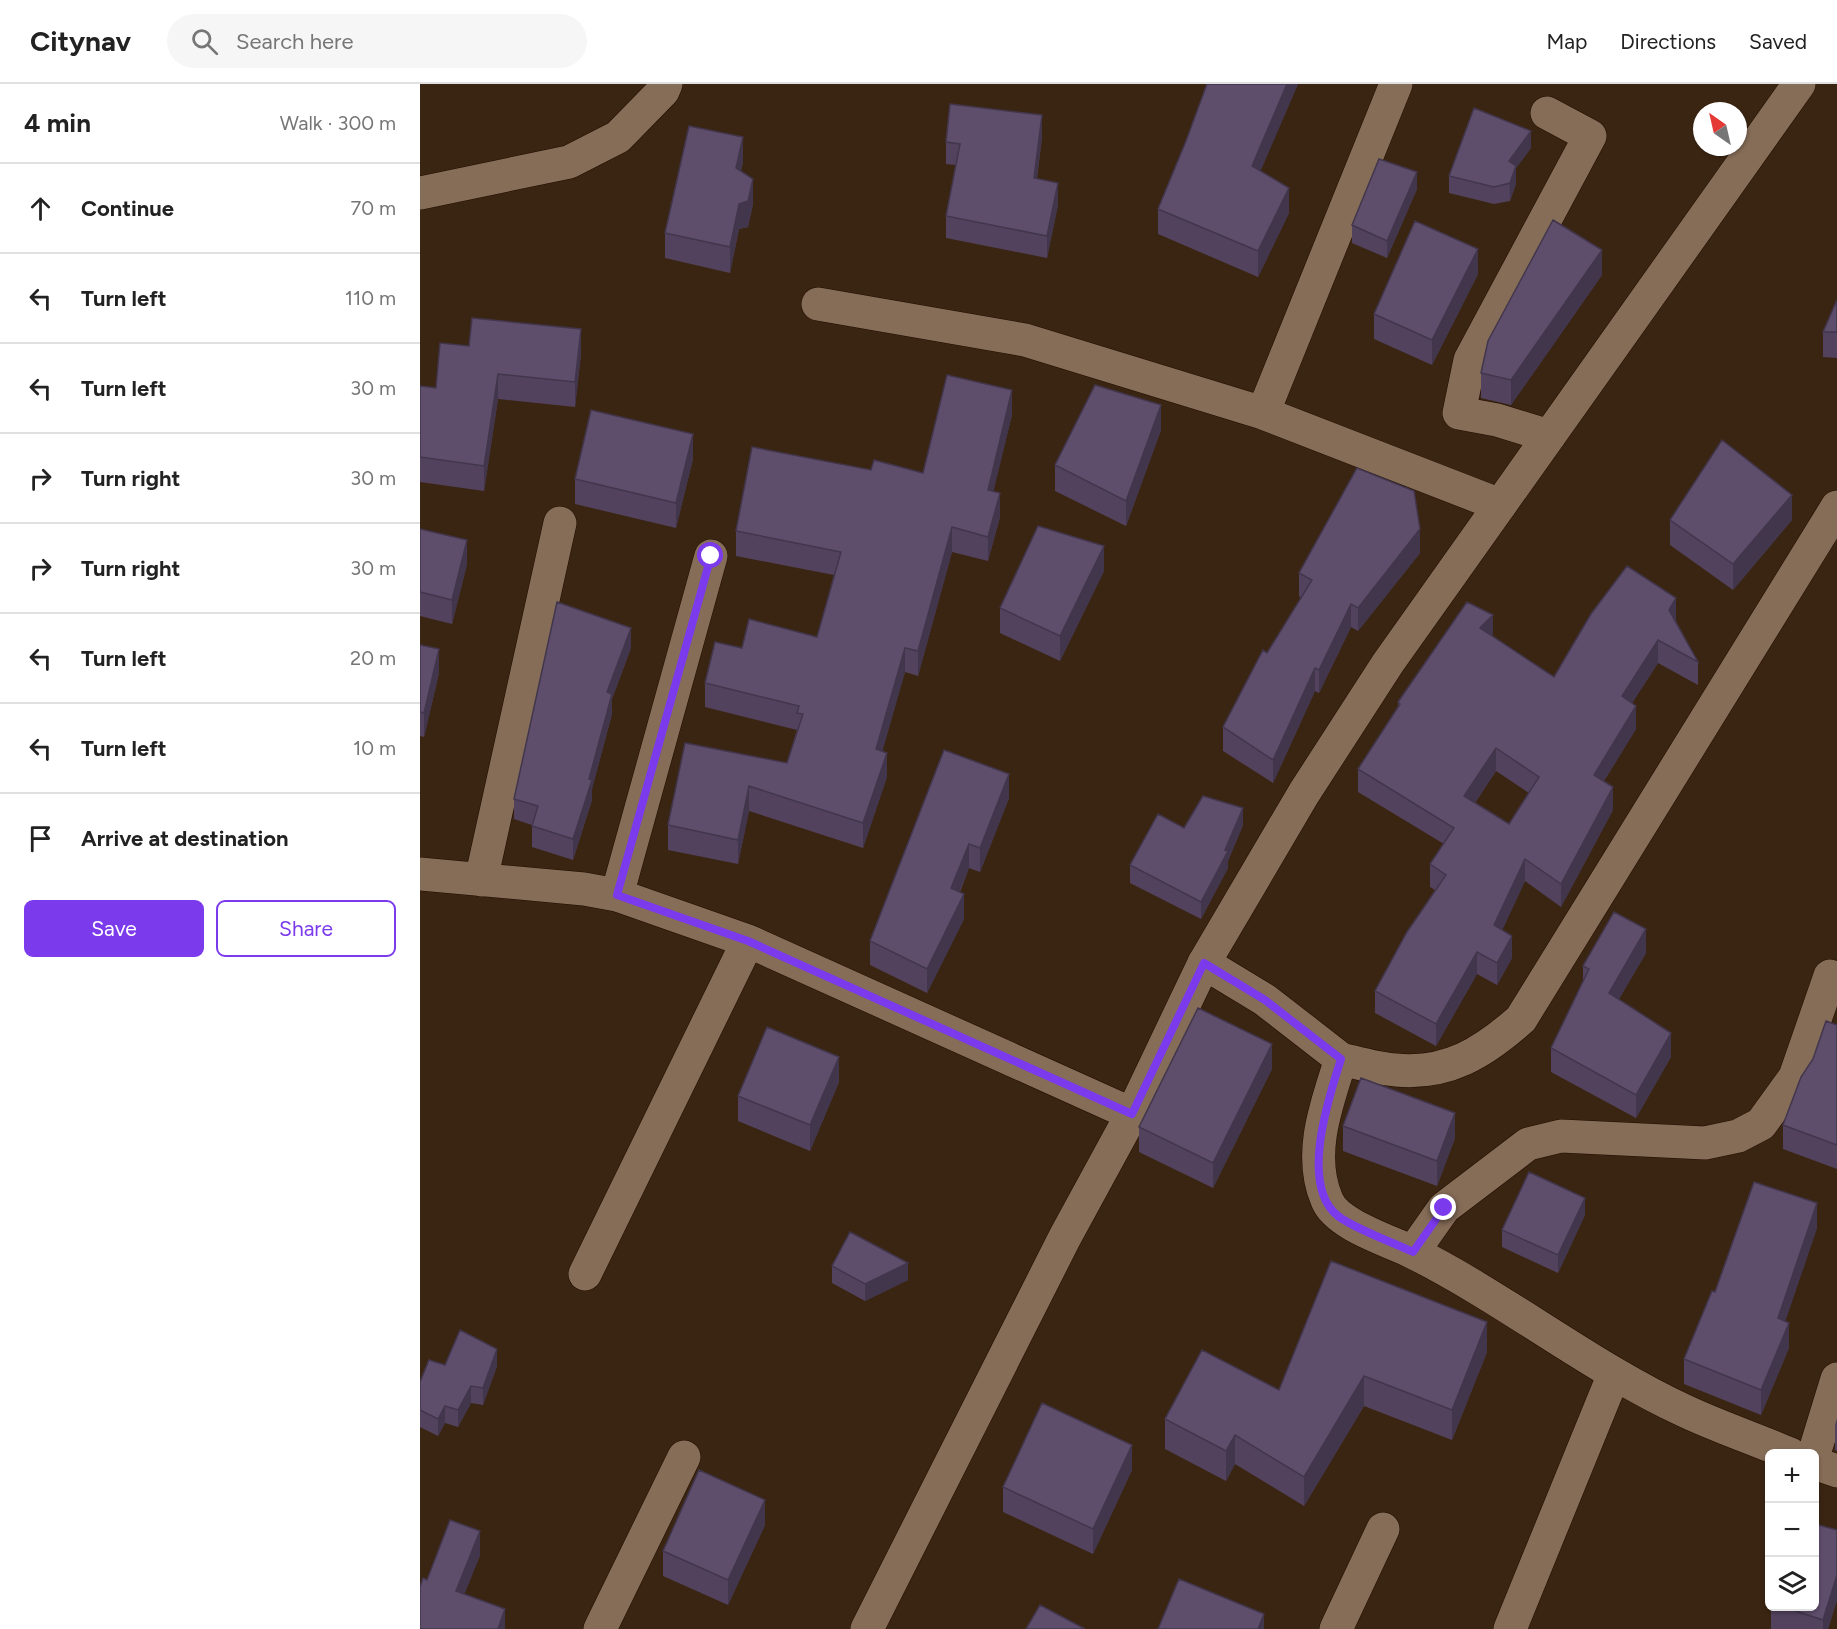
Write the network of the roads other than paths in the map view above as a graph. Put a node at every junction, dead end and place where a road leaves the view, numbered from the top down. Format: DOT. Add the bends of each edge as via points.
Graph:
graph roads {
  1 [pos="666,84"];
  2 [pos="1396,84"];
  3 [pos="1799,84"];
  4 [pos="1547,113"];
  5 [pos="420,194"];
  6 [pos="818,304"];
  7 [pos="1263,413"];
  8 [pos="1549,436"];
  9 [pos="1500,505"];
  10 [pos="1837,507"];
  11 [pos="560,523"];
  12 [pos="711,556"];
  13 [pos="420,874"];
  14 [pos="481,880"];
  15 [pos="617,895"];
  16 [pos="748,941"];
  17 [pos="1204,963"];
  18 [pos="1830,976"];
  19 [pos="1341,1059"];
  20 [pos="1132,1114"];
  21 [pos="1413,1252"];
  22 [pos="585,1274"];
  23 [pos="1614,1374"];
  24 [pos="1837,1379"];
  25 [pos="1778,1449"];
  26 [pos="1816,1449"];
  27 [pos="684,1458"];
  28 [pos="1819,1464"];
  29 [pos="1837,1471"];
  30 [pos="1383,1529"];
  31 [pos="600,1629"];
  32 [pos="867,1629"];
  33 [pos="1336,1629"];
  34 [pos="1510,1629"];
  1 -- 5 [label="street" via="618,137 569,162"];
  2 -- 7 [label="street"];
  3 -- 8 [label="street"];
  4 -- 8 [label="street" via="1590,136 1470,360 1459,413"];
  6 -- 7 [label="street" via="1025,340"];
  7 -- 9 [label="street"];
  8 -- 9 [label="street"];
  9 -- 17 [label="street" via="1388,663 1304,793"];
  10 -- 19 [label="street" via="1521,1019 1494,1043 1463,1062 1396,1071"];
  11 -- 14 [label="street"];
  12 -- 15 [label="street"];
  13 -- 14 [label="street"];
  14 -- 15 [label="street"];
  15 -- 16 [label="street"];
  16 -- 20 [label="street"];
  16 -- 22 [label="street"];
  17 -- 19 [label="street" via="1265,1000"];
  17 -- 20 [label="street"];
  18 -- 21 [label="street" via="1795,1077 1761,1124 1738,1136 1705,1143 1561,1136 1528,1144 1444,1208"];
  19 -- 21 [label="street" via="1318,1147 1327,1202 1338,1216"];
  20 -- 32 [label="street" via="1065,1237"];
  21 -- 23 [label="street"];
  23 -- 25 [label="street" via="1685,1411"];
  23 -- 34 [label="street"];
  24 -- 26 [label="street"];
  27 -- 31 [label="street"];
  28 -- 29 [label="street"];
  30 -- 33 [label="street"];
}
